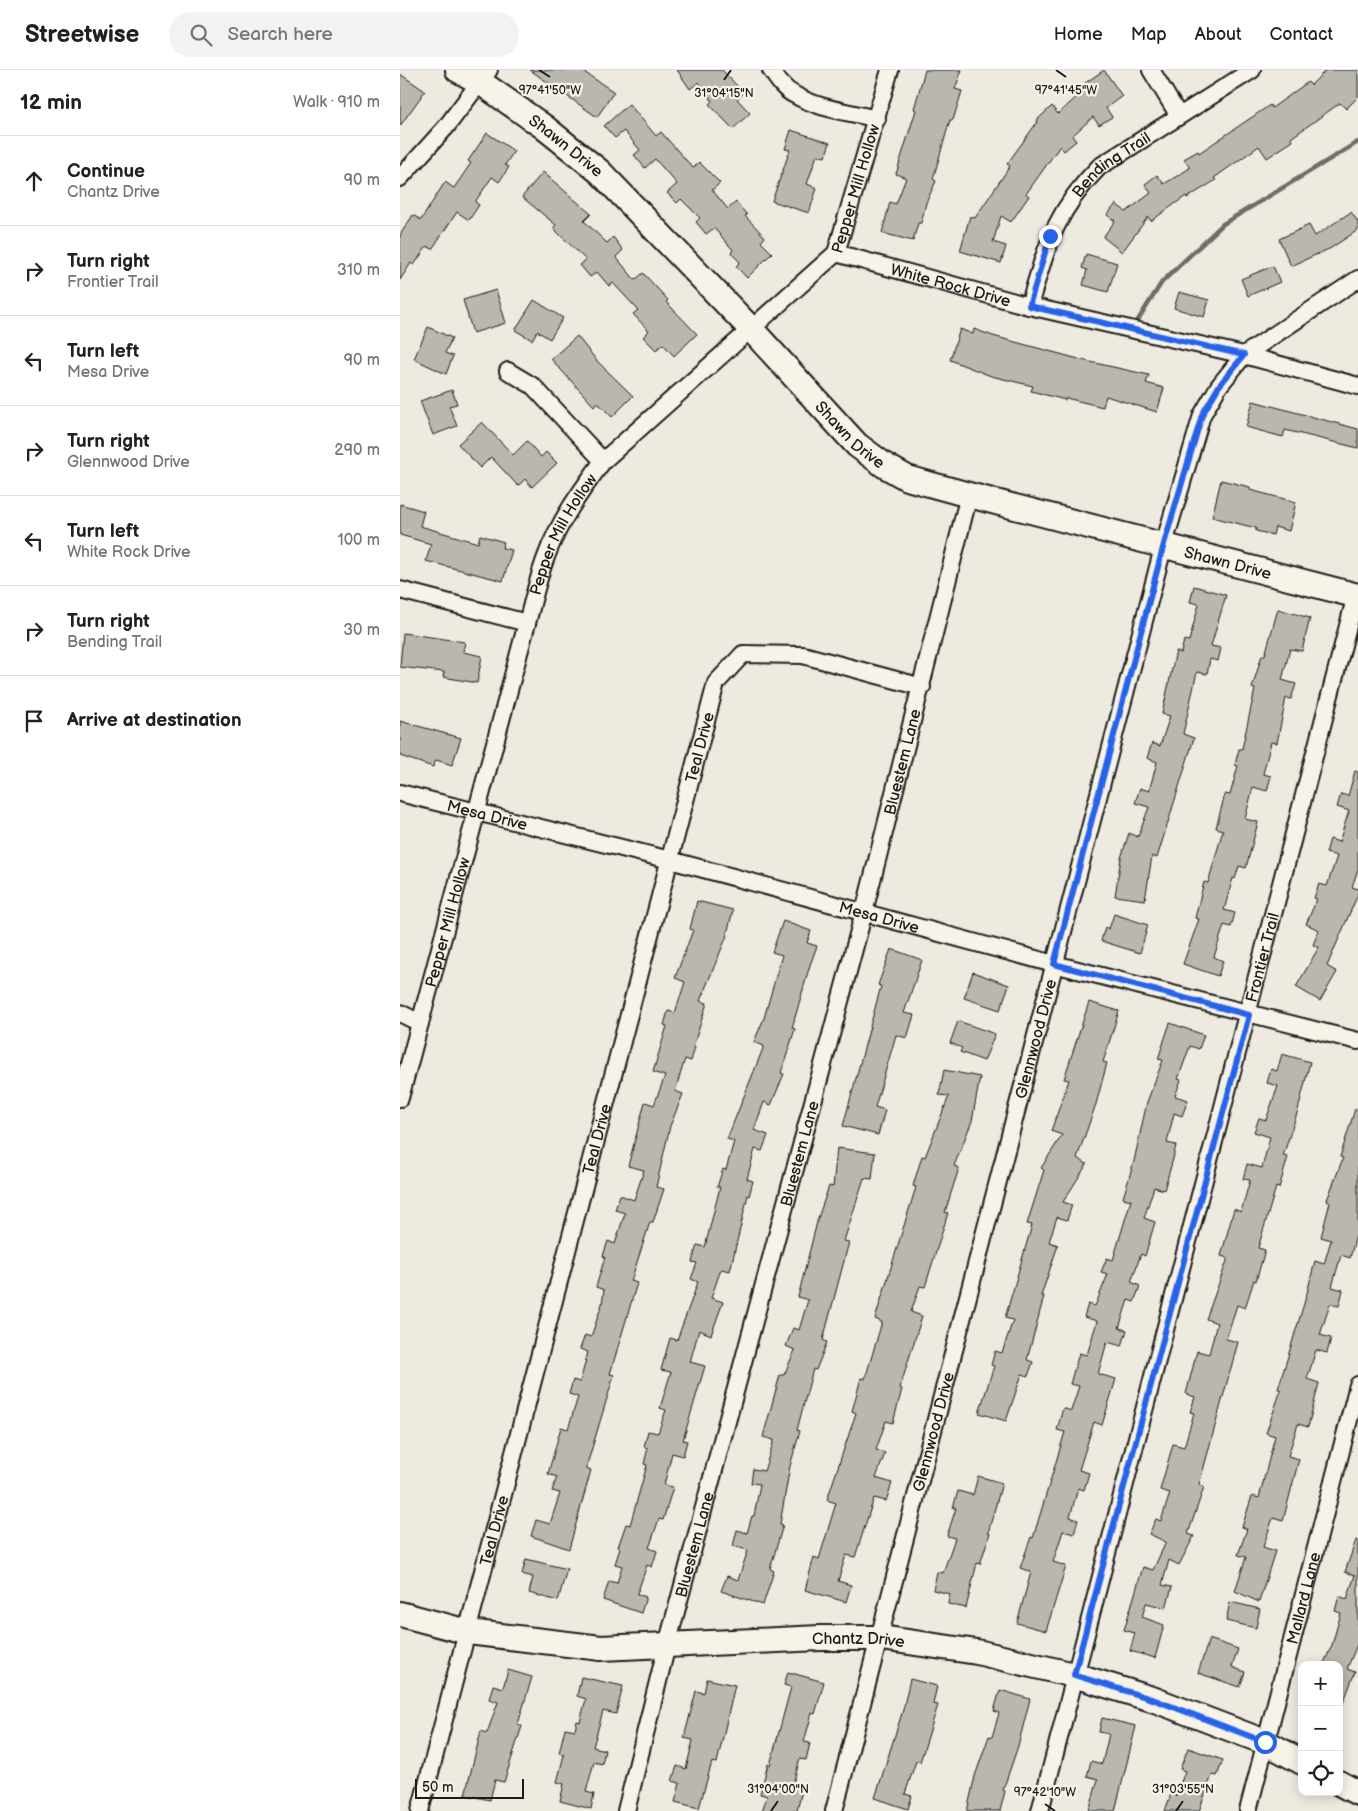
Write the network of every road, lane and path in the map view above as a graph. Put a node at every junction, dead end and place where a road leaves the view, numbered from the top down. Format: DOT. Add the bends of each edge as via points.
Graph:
graph roads {
  1 [pos="458,70"];
  2 [pos="770,70"];
  3 [pos="890,70"];
  4 [pos="1151,70"];
  5 [pos="1252,70"];
  6 [pos="484,76"];
  7 [pos="1179,116"];
  8 [pos="877,120"];
  9 [pos="400,178"];
  10 [pos="836,253"];
  11 [pos="1358,278"];
  12 [pos="1029,306"];
  13 [pos="750,328"];
  14 [pos="1244,355"];
  15 [pos="508,371"];
  16 [pos="1358,386"];
  17 [pos="603,461"];
  18 [pos="970,495"];
  19 [pos="1164,544"];
  20 [pos="400,590"];
  21 [pos="1357,596"];
  22 [pos="527,623"];
  23 [pos="922,687"];
  24 [pos="400,793"];
  25 [pos="476,812"];
  26 [pos="670,860"];
  27 [pos="864,912"];
  28 [pos="1054,964"];
  29 [pos="400,1013"];
  30 [pos="1249,1015"];
  31 [pos="420,1023"];
  32 [pos="1358,1041"];
  33 [pos="400,1098"];
  34 [pos="1358,1385"];
  35 [pos="400,1614"];
  36 [pos="468,1632"];
  37 [pos="881,1638"];
  38 [pos="667,1645"];
  39 [pos="1074,1675"];
  40 [pos="1265,1742"];
  41 [pos="1298,1760"];
  42 [pos="1343,1785"];
  43 [pos="1358,1793"];
  44 [pos="420,1811"];
  45 [pos="626,1811"];
  46 [pos="834,1811"];
  47 [pos="1040,1811"];
  48 [pos="1248,1811"];
  1 -- 6 [label="street, Shawn Drive"];
  2 -- 8 [label="street" via="794,95"];
  3 -- 8 [label="street, Pepper Mill Hollow"];
  4 -- 7 [label="street"];
  5 -- 7 [label="street, Bending Trail"];
  6 -- 9 [label="street" via="446,127"];
  6 -- 13 [label="street, Shawn Drive" via="600,172"];
  7 -- 12 [label="street, Bending Trail" via="1099,167 1080,187 1050,236"];
  8 -- 10 [label="street, Pepper Mill Hollow"];
  10 -- 12 [label="street, White Rock Drive"];
  10 -- 13 [label="street, Pepper Mill Hollow"];
  11 -- 14 [label="street, Glennwood Drive"];
  12 -- 14 [label="street, White Rock Drive"];
  13 -- 17 [label="street, Pepper Mill Hollow"];
  13 -- 18 [label="street, Shawn Drive" via="857,445 907,478"];
  14 -- 16 [label="street, White Rock Drive"];
  14 -- 19 [label="street, Glennwood Drive" via="1219,386 1202,415"];
  15 -- 17 [label="street" via="533,386"];
  17 -- 22 [label="street, Pepper Mill Hollow" via="573,501 546,556"];
  18 -- 19 [label="street, Shawn Drive"];
  18 -- 23 [label="street, Bluestem Lane"];
  19 -- 21 [label="street, Shawn Drive"];
  19 -- 28 [label="street, Glennwood Drive"];
  20 -- 22 [label="street"];
  21 -- 30 [label="street, Frontier Trail"];
  22 -- 25 [label="street, Pepper Mill Hollow"];
  23 -- 26 [label="street, Teal Drive" via="804,655 743,654 716,683"];
  23 -- 27 [label="street, Bluestem Lane"];
  24 -- 25 [label="street, Mesa Drive"];
  25 -- 26 [label="street, Mesa Drive"];
  25 -- 31 [label="street, Pepper Mill Hollow"];
  26 -- 27 [label="street, Mesa Drive"];
  26 -- 36 [label="street, Teal Drive"];
  27 -- 28 [label="street, Mesa Drive"];
  27 -- 38 [label="street, Bluestem Lane"];
  28 -- 30 [label="street, Mesa Drive"];
  28 -- 37 [label="street, Glennwood Drive"];
  29 -- 31 [label="street"];
  30 -- 32 [label="street, Mesa Drive"];
  30 -- 39 [label="street, Frontier Trail"];
  31 -- 33 [label="street, Pepper Mill Hollow"];
  34 -- 40 [label="street, Mallard Lane"];
  35 -- 36 [label="street, Chantz Drive"];
  36 -- 38 [label="street, Chantz Drive" via="601,1648"];
  36 -- 44 [label="street, Teal Drive"];
  37 -- 38 [label="street, Chantz Drive"];
  37 -- 39 [label="street, Chantz Drive" via="977,1652"];
  37 -- 46 [label="street, Glennwood Drive"];
  38 -- 45 [label="street, Bluestem Lane"];
  39 -- 40 [label="street, Chantz Drive" via="1155,1700"];
  39 -- 47 [label="street, Frontier Trail"];
  40 -- 41 [label="street, Chantz Drive"];
  40 -- 48 [label="street, Mallard Lane"];
  42 -- 43 [label="street"];
}
